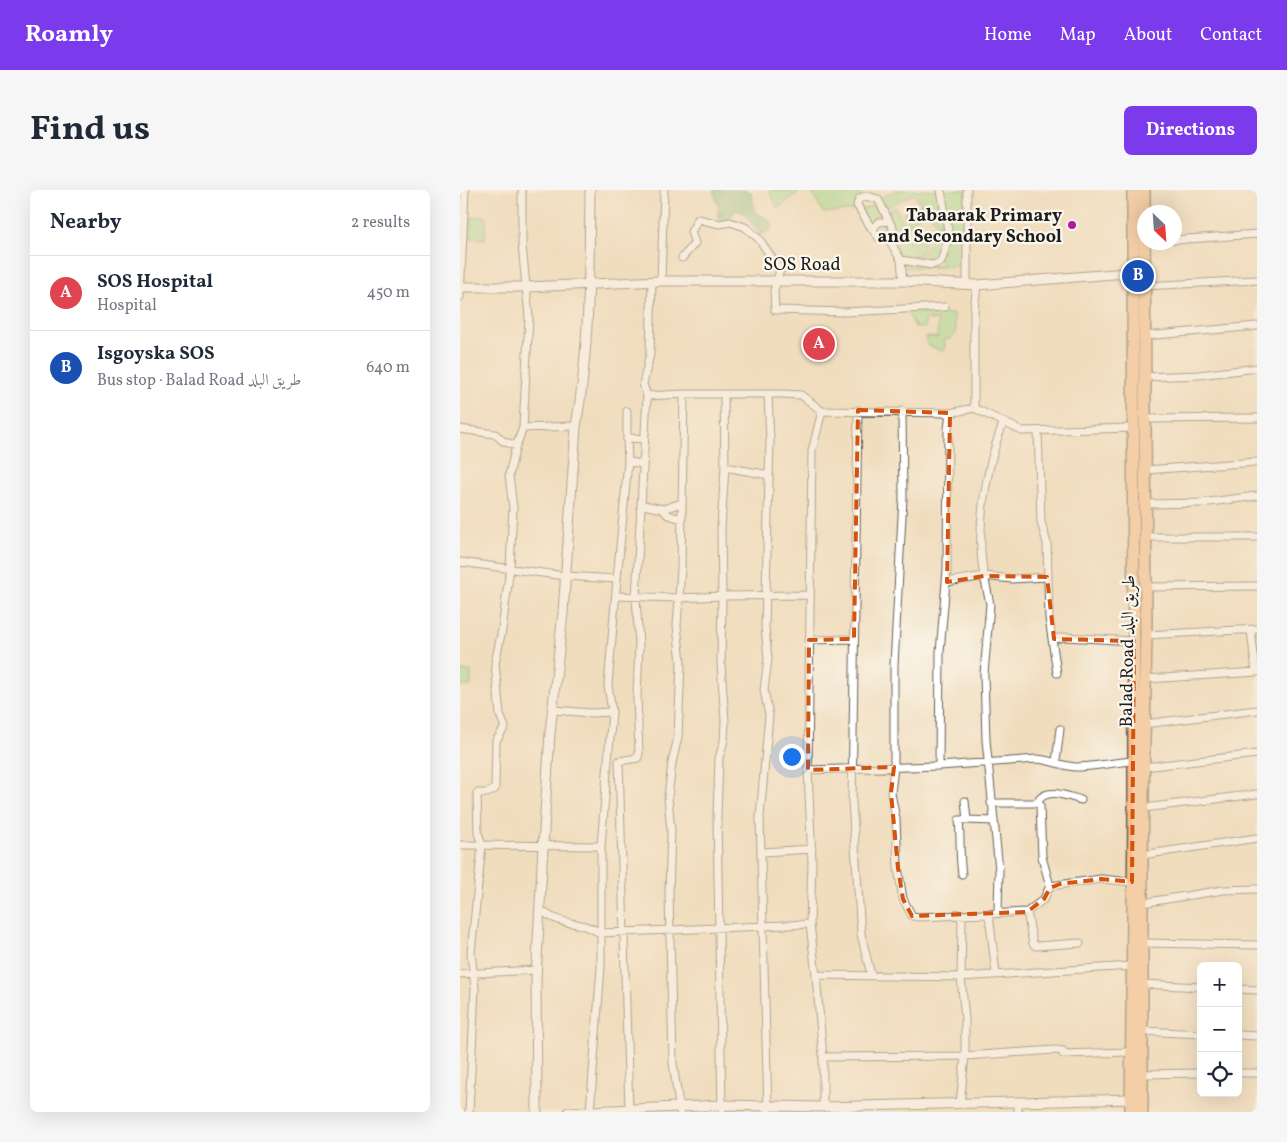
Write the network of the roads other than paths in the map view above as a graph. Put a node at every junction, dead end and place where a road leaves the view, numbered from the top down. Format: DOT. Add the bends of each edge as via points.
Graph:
graph roads {
  1 [pos="465,190"];
  2 [pos="522,190"];
  3 [pos="590,190"];
  4 [pos="664,190"];
  5 [pos="941,190"];
  6 [pos="967,190"];
  7 [pos="1133,190"];
  8 [pos="1144,190"];
  9 [pos="1144,205"];
  10 [pos="889,221"];
  11 [pos="872,229"];
  12 [pos="1257,234"];
  13 [pos="888,238"];
  14 [pos="1182,239"];
  15 [pos="1143,250"];
  16 [pos="682,258"];
  17 [pos="901,260"];
  18 [pos="1139,272"];
  19 [pos="776,280"];
  20 [pos="1257,280"];
  21 [pos="657,281"];
  22 [pos="903,281"];
  23 [pos="967,284"];
  24 [pos="589,285"];
  25 [pos="977,285"];
  26 [pos="1144,286"];
  27 [pos="461,287"];
  28 [pos="527,287"];
  29 [pos="460,297"];
  30 [pos="945,307"];
  31 [pos="1257,326"];
  32 [pos="1145,336"];
  33 [pos="1257,368"];
  34 [pos="1145,377"];
  35 [pos="684,394"];
  36 [pos="724,394"];
  37 [pos="768,395"];
  38 [pos="647,396"];
  39 [pos="974,408"];
  40 [pos="822,410"];
  41 [pos="858,410"];
  42 [pos="627,411"];
  43 [pos="902,411"];
  44 [pos="950,413"];
  45 [pos="1257,418"];
  46 [pos="1145,420"];
  47 [pos="1003,423"];
  48 [pos="576,426"];
  49 [pos="523,428"];
  50 [pos="1134,428"];
  51 [pos="460,430"];
  52 [pos="1038,431"];
  53 [pos="627,438"];
  54 [pos="646,439"];
  55 [pos="516,446"];
  56 [pos="628,462"];
  57 [pos="1257,462"];
  58 [pos="643,464"];
  59 [pos="725,467"];
  60 [pos="1145,470"];
  61 [pos="769,475"];
  62 [pos="1257,496"];
  63 [pos="682,503"];
  64 [pos="1146,504"];
  65 [pos="643,505"];
  66 [pos="663,509"];
  67 [pos="682,519"];
  68 [pos="1146,537"];
  69 [pos="1257,537"];
  70 [pos="460,562"];
  71 [pos="510,567"];
  72 [pos="566,576"];
  73 [pos="984,576"];
  74 [pos="1047,577"];
  75 [pos="617,579"];
  76 [pos="947,582"];
  77 [pos="1257,586"];
  78 [pos="1146,587"];
  79 [pos="810,595"];
  80 [pos="616,596"];
  81 [pos="722,596"];
  82 [pos="766,596"];
  83 [pos="636,597"];
  84 [pos="679,598"];
  85 [pos="1254,629"];
  86 [pos="1146,635"];
  87 [pos="854,639"];
  88 [pos="1054,639"];
  89 [pos="809,640"];
  90 [pos="1134,641"];
  91 [pos="1256,672"];
  92 [pos="1057,673"];
  93 [pos="1146,679"];
  94 [pos="554,710"];
  95 [pos="1257,710"];
  96 [pos="612,712"];
  97 [pos="1144,724"];
  98 [pos="1060,729"];
  99 [pos="1257,754"];
  100 [pos="1134,761"];
  101 [pos="987,762"];
  102 [pos="1056,762"];
  103 [pos="939,766"];
  104 [pos="894,767"];
  105 [pos="1144,767"];
  106 [pos="852,768"];
  107 [pos="808,770"];
  108 [pos="1257,794"];
  109 [pos="1081,800"];
  110 [pos="965,801"];
  111 [pos="991,803"];
  112 [pos="1037,803"];
  113 [pos="1144,808"];
  114 [pos="967,820"];
  115 [pos="994,821"];
  116 [pos="1257,838"];
  117 [pos="460,845"];
  118 [pos="482,846"];
  119 [pos="543,846"];
  120 [pos="601,846"];
  121 [pos="812,849"];
  122 [pos="763,852"];
  123 [pos="1142,855"];
  124 [pos="962,874"];
  125 [pos="1132,882"];
  126 [pos="1050,886"];
  127 [pos="1257,889"];
  128 [pos="1142,903"];
  129 [pos="541,910"];
  130 [pos="998,912"];
  131 [pos="1027,912"];
  132 [pos="957,914"];
  133 [pos="989,914"];
  134 [pos="810,924"];
  135 [pos="764,926"];
  136 [pos="718,927"];
  137 [pos="671,929"];
  138 [pos="623,930"];
  139 [pos="600,932"];
  140 [pos="1142,942"];
  141 [pos="1080,943"];
  142 [pos="1257,945"];
  143 [pos="1131,966"];
  144 [pos="536,970"];
  145 [pos="460,974"];
  146 [pos="475,974"];
  147 [pos="996,974"];
  148 [pos="816,975"];
  149 [pos="871,975"];
  150 [pos="961,977"];
  151 [pos="1142,984"];
  152 [pos="1197,987"];
  153 [pos="1242,989"];
  154 [pos="1257,990"];
  155 [pos="1142,1031"];
  156 [pos="1197,1034"];
  157 [pos="1242,1036"];
  158 [pos="1257,1036"];
  159 [pos="1131,1052"];
  160 [pos="823,1056"];
  161 [pos="965,1056"];
  162 [pos="1197,1073"];
  163 [pos="1242,1073"];
  164 [pos="1257,1073"];
  165 [pos="1142,1074"];
  166 [pos="1131,1099"];
  167 [pos="960,1104"];
  168 [pos="722,1108"];
  169 [pos="1018,1108"];
  170 [pos="680,1109"];
  171 [pos="768,1109"];
  172 [pos="818,1109"];
  173 [pos="629,1110"];
  174 [pos="590,1111"];
  175 [pos="469,1112"];
  176 [pos="537,1112"];
  177 [pos="568,1112"];
  178 [pos="1131,1112"];
  179 [pos="1142,1112"];
  1 -- 27 [label="street"];
  2 -- 28 [label="street" via="522,245"];
  3 -- 24 [label="street"];
  4 -- 21 [label="street"];
  5 -- 17 [label="street" via="949,236 941,262 932,265"];
  6 -- 23 [label="street"];
  7 -- 18 [label="highway, Balad Road طريق البلد"];
  8 -- 9 [label="highway, Balad Road طريق البلد"];
  10 -- 11 [label="street" via="879,222"];
  10 -- 11 [label="street" via="878,199 865,196 859,199 857,206"];
  10 -- 13 [label="street" via="893,231"];
  11 -- 13 [label="street" via="879,238"];
  12 -- 14 [label="street"];
  13 -- 17 [label="street"];
  15 -- 18 [label="highway, Balad Road طريق البلد"];
  16 -- 19 [label="street" via="695,243 692,232 698,219 739,224 759,239 780,270"];
  17 -- 22 [label="street"];
  18 -- 25 [label="street, SOS Road"];
  18 -- 26 [label="highway, Balad Road طريق البلد"];
  18 -- 50 [label="highway, Balad Road طريق البلد"];
  19 -- 21 [label="street, SOS Road"];
  19 -- 22 [label="street, SOS Road"];
  19 -- 30 [label="street" via="775,310 844,312"];
  20 -- 26 [label="street"];
  21 -- 24 [label="street, SOS Road"];
  21 -- 38 [label="street" via="650,354 643,384"];
  22 -- 23 [label="street, SOS Road"];
  23 -- 25 [label="street, SOS Road"];
  24 -- 28 [label="street, SOS Road"];
  24 -- 48 [label="street" via="582,397"];
  25 -- 39 [label="street"];
  26 -- 32 [label="highway, Balad Road طريق البلد"];
  27 -- 28 [label="street, SOS Road"];
  27 -- 29 [label="street"];
  28 -- 49 [label="street" via="528,346"];
  31 -- 32 [label="street"];
  32 -- 34 [label="highway, Balad Road طريق البلد"];
  33 -- 34 [label="street"];
  34 -- 46 [label="highway, Balad Road طريق البلد"];
  35 -- 36 [label="street"];
  35 -- 38 [label="street"];
  35 -- 63 [label="street"];
  36 -- 37 [label="street"];
  36 -- 59 [label="street"];
  37 -- 40 [label="street" via="801,395"];
  37 -- 61 [label="street"];
  38 -- 54 [label="street"];
  39 -- 44 [label="street"];
  39 -- 47 [label="street"];
  40 -- 41 [label="street"];
  40 -- 79 [label="street" via="812,451"];
  41 -- 43 [label="street"];
  41 -- 87 [label="street"];
  42 -- 53 [label="street"];
  43 -- 44 [label="street"];
  43 -- 104 [label="street" via="903,498 894,664"];
  44 -- 76 [label="street"];
  45 -- 46 [label="street"];
  46 -- 60 [label="highway, Balad Road طريق البلد"];
  47 -- 52 [label="street" via="1022,431"];
  47 -- 73 [label="street" via="993,448 983,500 980,545"];
  48 -- 49 [label="street"];
  48 -- 72 [label="street"];
  49 -- 55 [label="street"];
  50 -- 52 [label="street"];
  50 -- 90 [label="highway, Balad Road طريق البلد"];
  51 -- 55 [label="street" via="495,434"];
  52 -- 74 [label="street" via="1041,522 1046,543"];
  53 -- 54 [label="street"];
  53 -- 56 [label="street"];
  54 -- 58 [label="street"];
  55 -- 71 [label="street" via="509,475 513,508"];
  56 -- 58 [label="street"];
  56 -- 75 [label="street"];
  57 -- 60 [label="street"];
  58 -- 65 [label="street"];
  59 -- 61 [label="street"];
  59 -- 81 [label="street" via="721,528"];
  60 -- 64 [label="highway, Balad Road طريق البلد"];
  61 -- 82 [label="street"];
  62 -- 64 [label="street"];
  63 -- 66 [label="street"];
  63 -- 67 [label="street"];
  64 -- 68 [label="highway, Balad Road طريق البلد"];
  65 -- 66 [label="street"];
  65 -- 83 [label="street"];
  66 -- 67 [label="street" via="668,515"];
  67 -- 84 [label="street"];
  68 -- 69 [label="street"];
  68 -- 78 [label="highway, Balad Road طريق البلد"];
  70 -- 71 [label="street"];
  71 -- 72 [label="street"];
  71 -- 118 [label="street" via="495,663 500,715 505,727 496,741 495,789 487,793 477,792 478,833"];
  72 -- 75 [label="street"];
  72 -- 94 [label="street"];
  73 -- 74 [label="street" via="1012,579"];
  73 -- 76 [label="street"];
  73 -- 101 [label="street" via="990,604 984,674"];
  74 -- 88 [label="street" via="1049,618"];
  75 -- 80 [label="street"];
  76 -- 103 [label="street" via="940,652"];
  77 -- 78 [label="street"];
  78 -- 86 [label="highway, Balad Road طريق البلد"];
  79 -- 82 [label="street"];
  79 -- 89 [label="street"];
  80 -- 83 [label="street"];
  80 -- 96 [label="street" via="608,685"];
  81 -- 82 [label="street"];
  81 -- 84 [label="street"];
  81 -- 136 [label="street" via="721,664 725,721 717,779"];
  82 -- 122 [label="street" via="768,659 764,690 769,715 760,817"];
  83 -- 84 [label="street"];
  83 -- 138 [label="street" via="639,754 638,758 619,761"];
  84 -- 137 [label="street" via="678,738 668,797"];
  85 -- 86 [label="street"];
  85 -- 91 [label="street"];
  86 -- 93 [label="highway, Balad Road طريق البلد"];
  87 -- 89 [label="street"];
  87 -- 106 [label="street"];
  88 -- 90 [label="street"];
  88 -- 92 [label="street"];
  89 -- 107 [label="street"];
  90 -- 100 [label="highway, Balad Road طريق البلد"];
  91 -- 93 [label="street"];
  93 -- 97 [label="highway, Balad Road طريق البلد"];
  94 -- 96 [label="street" via="592,714"];
  94 -- 119 [label="street"];
  95 -- 97 [label="street"];
  96 -- 120 [label="street"];
  97 -- 105 [label="highway, Balad Road طريق البلد"];
  98 -- 102 [label="street"];
  99 -- 105 [label="street"];
  100 -- 102 [label="street" via="1074,767"];
  100 -- 125 [label="highway, Balad Road طريق البلد"];
  101 -- 102 [label="street"];
  101 -- 103 [label="street"];
  101 -- 111 [label="street"];
  103 -- 104 [label="street"];
  104 -- 106 [label="street"];
  104 -- 132 [label="street" via="891,793 896,819 898,868 908,913 919,917"];
  105 -- 113 [label="highway, Balad Road طريق البلد"];
  106 -- 107 [label="street"];
  106 -- 149 [label="street" via="861,934"];
  107 -- 121 [label="street"];
  108 -- 113 [label="street"];
  109 -- 112 [label="street" via="1046,793"];
  110 -- 114 [label="street"];
  111 -- 112 [label="street"];
  111 -- 115 [label="street"];
  112 -- 126 [label="street" via="1040,808 1042,857"];
  113 -- 123 [label="highway, Balad Road طريق البلد"];
  114 -- 115 [label="street"];
  114 -- 124 [label="street" via="959,820"];
  115 -- 130 [label="street" via="999,870"];
  116 -- 123 [label="street"];
  117 -- 118 [label="street"];
  118 -- 119 [label="street"];
  118 -- 146 [label="street" via="471,953"];
  119 -- 120 [label="street"];
  119 -- 129 [label="street"];
  120 -- 139 [label="street"];
  121 -- 122 [label="street"];
  121 -- 134 [label="street"];
  122 -- 135 [label="street"];
  123 -- 128 [label="highway, Balad Road طريق البلد"];
  125 -- 126 [label="street" via="1101,878"];
  125 -- 143 [label="highway, Balad Road طريق البلد"];
  126 -- 131 [label="street" via="1044,899"];
  127 -- 128 [label="street" via="1222,890"];
  128 -- 140 [label="highway, Balad Road طريق البلد"];
  129 -- 139 [label="street" via="557,921 588,925"];
  129 -- 144 [label="street"];
  130 -- 131 [label="street"];
  130 -- 133 [label="street"];
  131 -- 141 [label="street" via="1036,946"];
  132 -- 133 [label="street"];
  132 -- 150 [label="street" via="962,919"];
  133 -- 147 [label="street"];
  134 -- 135 [label="street"];
  134 -- 148 [label="street"];
  135 -- 136 [label="street"];
  135 -- 171 [label="street"];
  136 -- 137 [label="street"];
  136 -- 168 [label="street"];
  137 -- 138 [label="street"];
  137 -- 170 [label="street" via="673,1063"];
  138 -- 139 [label="street"];
  138 -- 173 [label="street"];
  139 -- 174 [label="street" via="601,967"];
  140 -- 142 [label="street"];
  140 -- 151 [label="highway, Balad Road طريق البلد"];
  143 -- 147 [label="street"];
  143 -- 159 [label="highway, Balad Road طريق البلد"];
  144 -- 146 [label="street"];
  144 -- 176 [label="street"];
  145 -- 146 [label="street"];
  146 -- 175 [label="street"];
  147 -- 150 [label="street"];
  148 -- 149 [label="street"];
  148 -- 160 [label="street"];
  149 -- 150 [label="street"];
  150 -- 161 [label="street"];
  151 -- 152 [label="street"];
  151 -- 155 [label="highway, Balad Road طريق البلد"];
  153 -- 154 [label="street"];
  155 -- 156 [label="street"];
  155 -- 165 [label="highway, Balad Road طريق البلد"];
  157 -- 158 [label="street"];
  159 -- 161 [label="street" via="1063,1054 1063,1050 1056,1050"];
  159 -- 166 [label="highway, Balad Road طريق البلد"];
  160 -- 161 [label="street"];
  160 -- 172 [label="street"];
  161 -- 167 [label="street"];
  162 -- 165 [label="street"];
  163 -- 164 [label="street"];
  165 -- 179 [label="highway, Balad Road طريق البلد"];
  166 -- 169 [label="street"];
  166 -- 178 [label="highway, Balad Road طريق البلد"];
  167 -- 169 [label="street"];
  167 -- 172 [label="street"];
  168 -- 170 [label="street"];
  168 -- 171 [label="street"];
  170 -- 173 [label="street"];
  171 -- 172 [label="street"];
  173 -- 174 [label="street"];
  174 -- 177 [label="street"];
}
